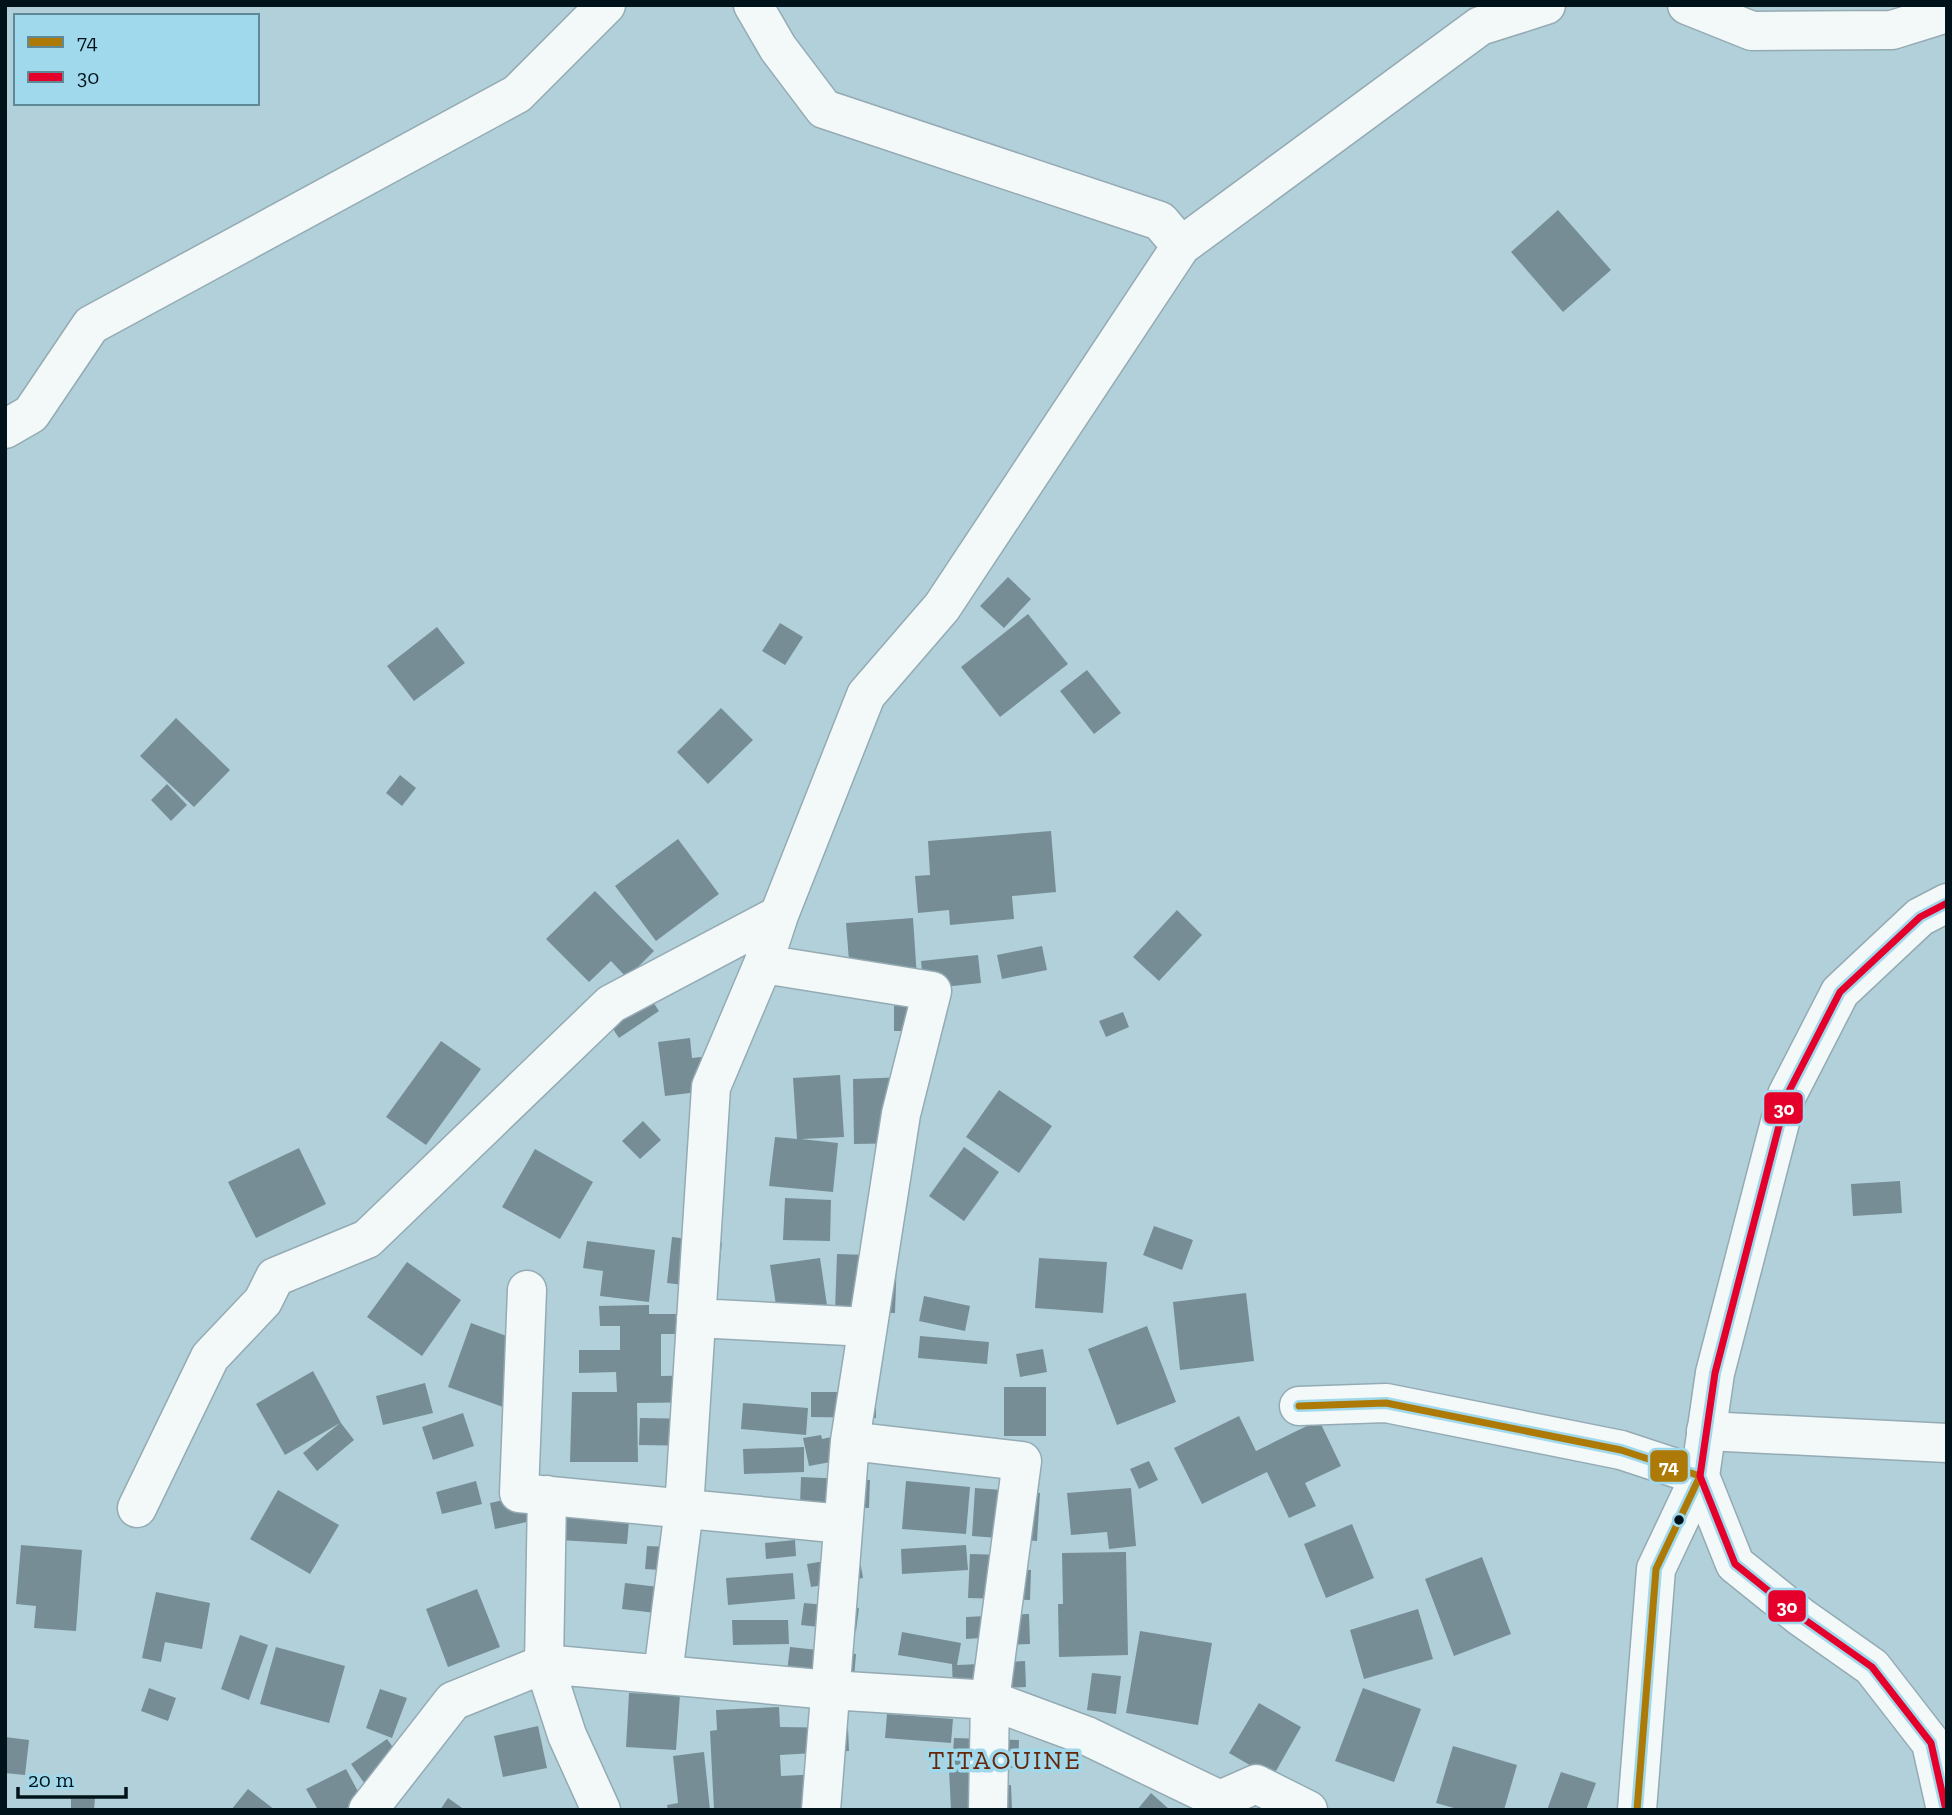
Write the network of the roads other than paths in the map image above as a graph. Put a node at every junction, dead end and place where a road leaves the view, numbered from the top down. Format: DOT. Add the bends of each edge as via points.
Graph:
graph roads {
  1 [pos="606,5"];
  2 [pos="753,5"];
  3 [pos="1546,5"];
  4 [pos="1687,5"];
  5 [pos="1947,13"];
  6 [pos="1181,246"];
  7 [pos="5,429"];
  8 [pos="1947,903"];
  9 [pos="779,915"];
  10 [pos="763,964"];
  11 [pos="527,1290"];
  12 [pos="696,1318"];
  13 [pos="867,1327"];
  14 [pos="1300,1406"];
  15 [pos="1706,1431"];
  16 [pos="850,1441"];
  17 [pos="1947,1443"];
  18 [pos="1700,1476"];
  19 [pos="547,1495"];
  20 [pos="137,1508"];
  21 [pos="684,1509"];
  22 [pos="843,1524"];
  23 [pos="544,1664"];
  24 [pos="663,1674"];
  25 [pos="830,1690"];
  26 [pos="990,1700"];
  27 [pos="1215,1805"];
  28 [pos="368,1810"];
  29 [pos="601,1810"];
  30 [pos="821,1810"];
  31 [pos="988,1810"];
  32 [pos="1308,1810"];
  33 [pos="1637,1810"];
  34 [pos="1947,1810"];
  1 -- 7 [label="street" via="516,94 91,325 31,414"];
  2 -- 6 [label="street" via="778,48 824,109 1160,221"];
  3 -- 6 [label="street" via="1480,26"];
  4 -- 5 [label="street" via="1752,31 1892,30"];
  6 -- 9 [label="street" via="942,607 866,695"];
  8 -- 15 [label="street" via="1920,917 1840,992 1787,1095 1715,1373"];
  9 -- 10 [label="street"];
  9 -- 20 [label="street" via="611,1004 367,1239 275,1277 263,1301 210,1357"];
  10 -- 12 [label="street" via="711,1087"];
  10 -- 13 [label="street" via="932,991 901,1114"];
  11 -- 19 [label="street" via="519,1493"];
  12 -- 13 [label="street"];
  12 -- 21 [label="street"];
  13 -- 16 [label="street"];
  14 -- 18 [label="street" via="1386,1403 1621,1450"];
  15 -- 17 [label="street"];
  15 -- 18 [label="street"];
  16 -- 22 [label="street"];
  16 -- 26 [label="street" via="1022,1461"];
  18 -- 33 [label="street" via="1657,1569"];
  18 -- 34 [label="street" via="1735,1564 1872,1667 1931,1743"];
  19 -- 21 [label="street"];
  19 -- 23 [label="street"];
  21 -- 22 [label="street"];
  21 -- 24 [label="street"];
  22 -- 25 [label="street"];
  23 -- 24 [label="street"];
  23 -- 28 [label="street" via="453,1701"];
  23 -- 29 [label="street" via="567,1735"];
  24 -- 25 [label="street"];
  25 -- 26 [label="street"];
  25 -- 30 [label="street"];
  26 -- 27 [label="street" via="1087,1736"];
  26 -- 31 [label="street"];
  27 -- 32 [label="street" via="1256,1784"];
}
